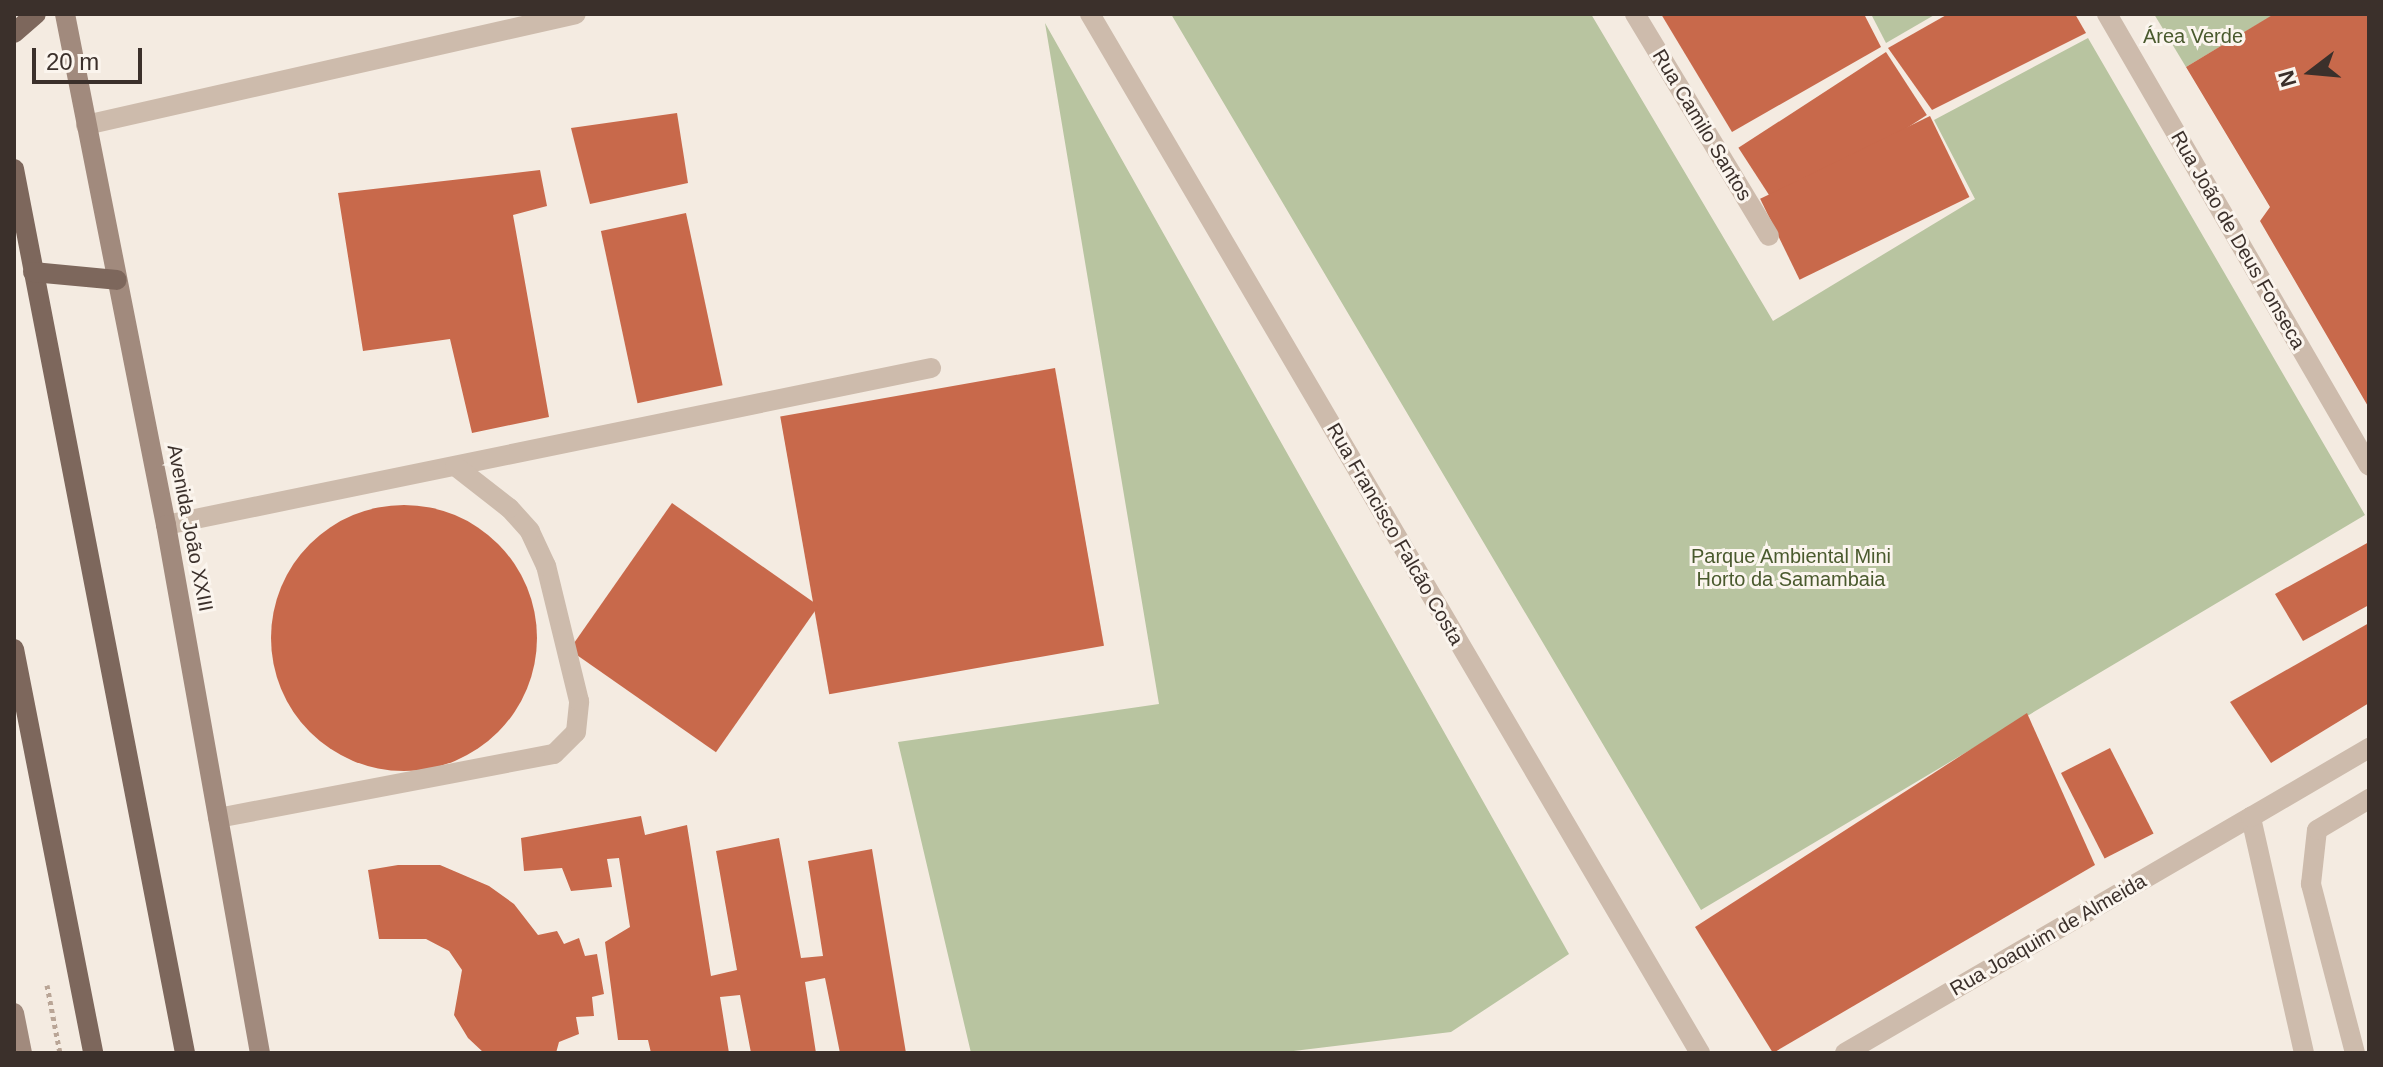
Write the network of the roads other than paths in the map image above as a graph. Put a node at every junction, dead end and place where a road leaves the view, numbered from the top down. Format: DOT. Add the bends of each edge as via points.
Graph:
graph roads {
  1 [pos="36,14"];
  2 [pos="65,14"];
  3 [pos="576,14"];
  4 [pos="1090,14"];
  5 [pos="1635,14"];
  6 [pos="2107,14"];
  7 [pos="515,20"];
  8 [pos="14,33"];
  9 [pos="86,125"];
  10 [pos="14,169"];
  11 [pos="1769,236"];
  12 [pos="33,272"];
  13 [pos="117,280"];
  14 [pos="931,368"];
  15 [pos="455,466"];
  16 [pos="2369,466"];
  17 [pos="166,525"];
  18 [pos="14,649"];
  19 [pos="2369,748"];
  20 [pos="2369,799"];
  21 [pos="2251,817"];
  22 [pos="218,818"];
  23 [pos="14,1013"];
  24 [pos="22,1053"];
  25 [pos="93,1053"];
  26 [pos="185,1053"];
  27 [pos="260,1053"];
  28 [pos="1700,1053"];
  29 [pos="1845,1053"];
  30 [pos="2304,1053"];
  31 [pos="2355,1053"];
  1 -- 8 [label="main road"];
  2 -- 9 [label="street, Avenida João XXIII"];
  3 -- 7 [label="street"];
  4 -- 28 [label="street, Rua Francisco Falcão Costa"];
  5 -- 11 [label="street, Rua Camilo Santos"];
  6 -- 16 [label="street, Rua João de Deus Fonseca"];
  7 -- 9 [label="street"];
  9 -- 13 [label="street, Avenida João XXIII"];
  10 -- 12 [label="main road"];
  12 -- 13 [label="main road"];
  12 -- 26 [label="main road"];
  13 -- 17 [label="street, Avenida João XXIII"];
  14 -- 15 [label="street"];
  15 -- 17 [label="street"];
  15 -- 22 [label="street" via="519,520 546,566 579,701 576,732 554,754"];
  17 -- 22 [label="street, Avenida João XXIII"];
  18 -- 25 [label="main road"];
  19 -- 21 [label="street"];
  20 -- 31 [label="street" via="2317,830 2311,884"];
  21 -- 29 [label="street, Rua Joaquim de Almeida"];
  21 -- 30 [label="street"];
  22 -- 27 [label="street, Avenida João XXIII"];
  23 -- 24 [label="street"];
}
